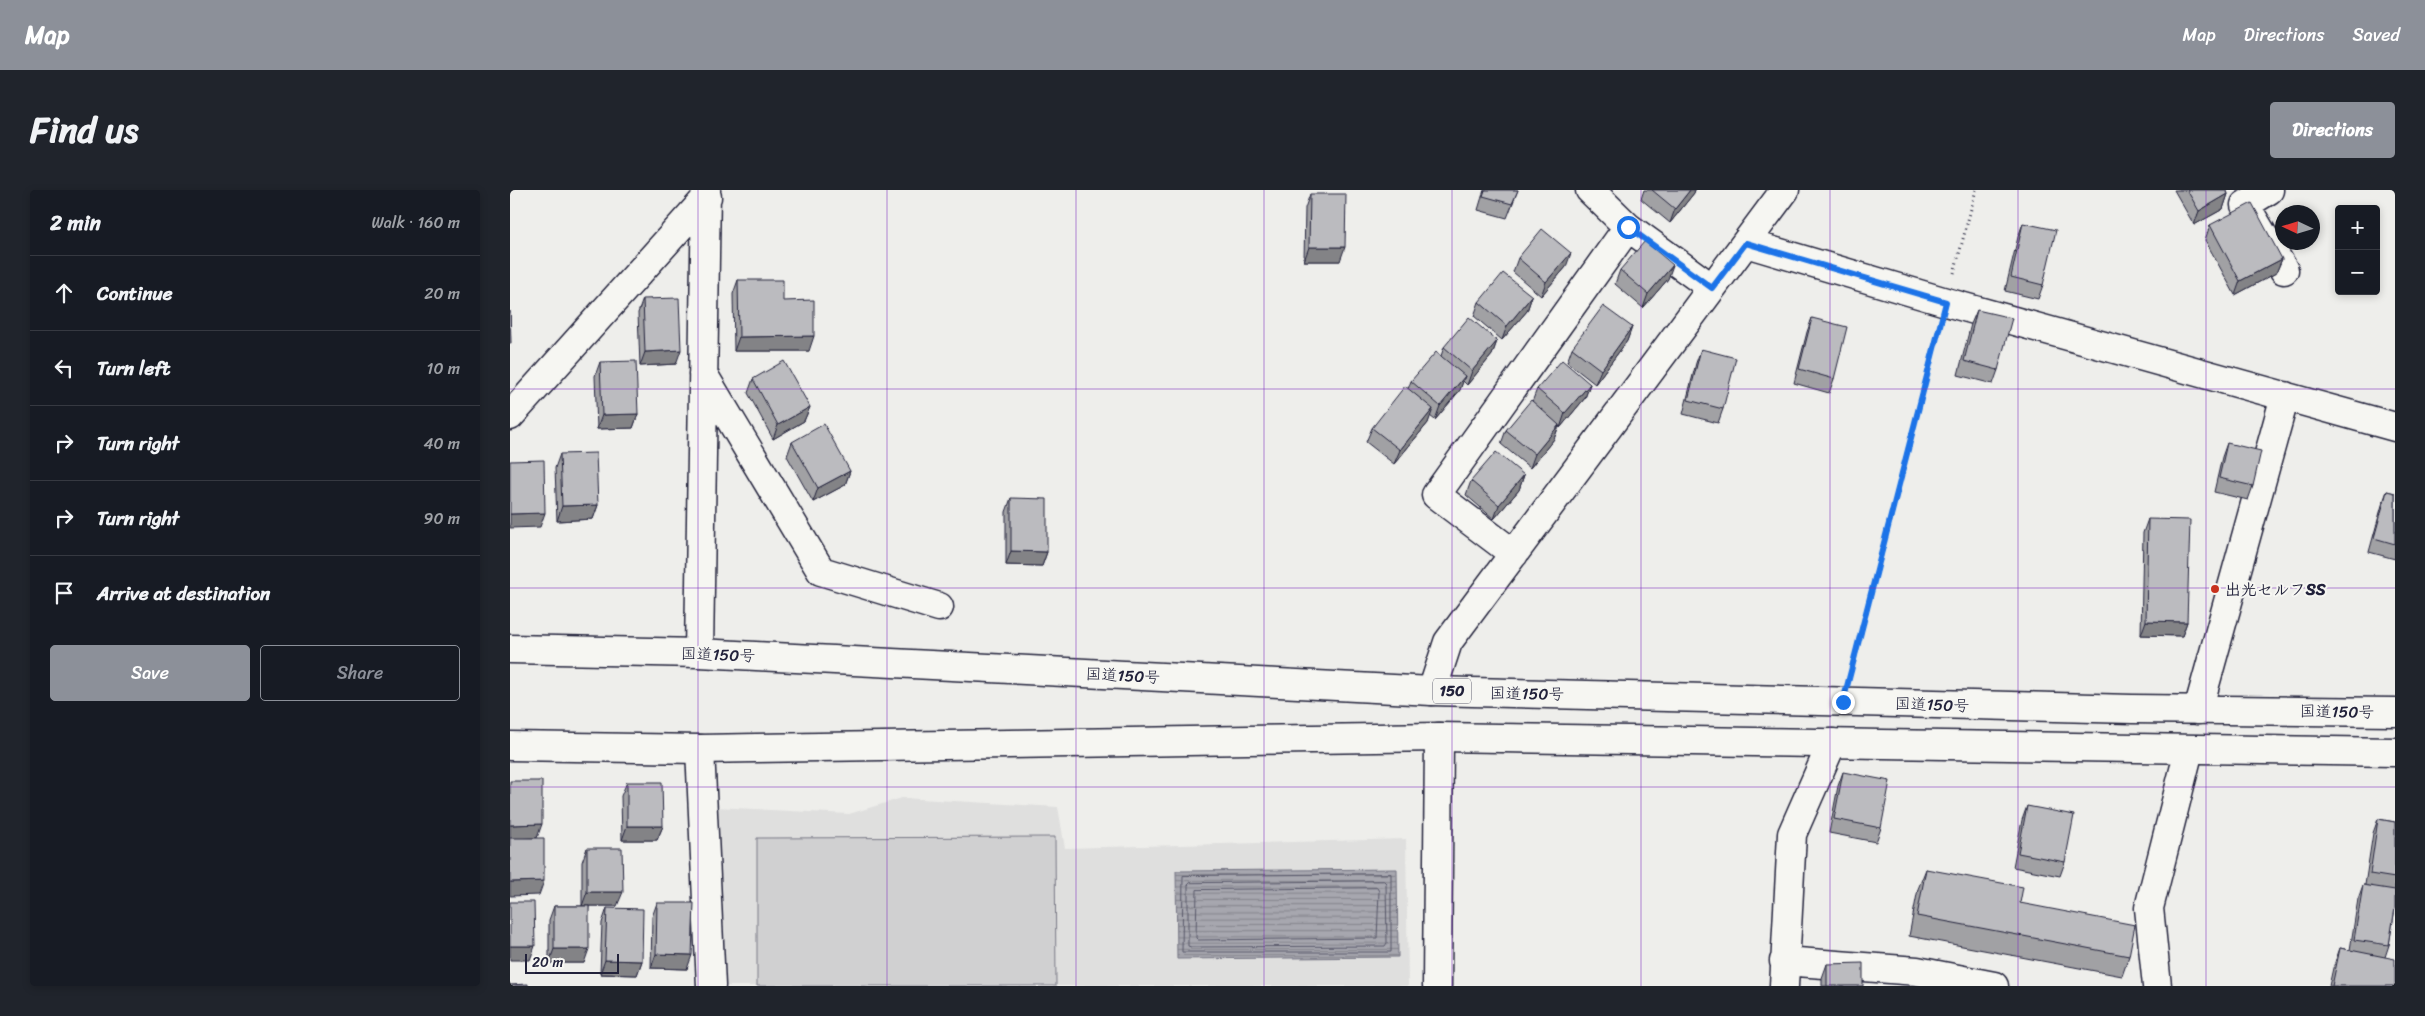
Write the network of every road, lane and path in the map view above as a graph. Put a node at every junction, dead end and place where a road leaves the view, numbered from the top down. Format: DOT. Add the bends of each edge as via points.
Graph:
graph roads {
  1 [pos="1590,190"];
  2 [pos="1785,190"];
  3 [pos="1976,190"];
  4 [pos="2269,190"];
  5 [pos="706,194"];
  6 [pos="1628,227"];
  7 [pos="1746,243"];
  8 [pos="2284,270"];
  9 [pos="1712,288"];
  10 [pos="1946,302"];
  11 [pos="703,374"];
  12 [pos="2284,396"];
  13 [pos="510,416"];
  14 [pos="2395,427"];
  15 [pos="1514,554"];
  16 [pos="939,607"];
  17 [pos="510,649"];
  18 [pos="699,653"];
  19 [pos="1432,691"];
  20 [pos="1843,702"];
  21 [pos="2198,710"];
  22 [pos="2395,712"];
  23 [pos="1440,737"];
  24 [pos="1832,743"];
  25 [pos="510,746"];
  26 [pos="700,749"];
  27 [pos="2189,750"];
  28 [pos="2395,752"];
  29 [pos="1784,973"];
  30 [pos="711,986"];
  31 [pos="1437,986"];
  32 [pos="1994,986"];
  33 [pos="2157,986"];
  1 -- 6 [label="main road"];
  2 -- 7 [label="main road"];
  3 -- 10 [label="path"];
  4 -- 8 [label="main road" via="2245,205"];
  5 -- 11 [label="main road"];
  5 -- 13 [label="main road"];
  6 -- 9 [label="main road"];
  6 -- 15 [label="main road" via="1436,495"];
  7 -- 9 [label="main road"];
  7 -- 10 [label="main road"];
  9 -- 15 [label="main road"];
  10 -- 12 [label="main road"];
  10 -- 20 [label="path"];
  11 -- 16 [label="main road" via="820,571"];
  11 -- 18 [label="main road"];
  12 -- 14 [label="main road"];
  12 -- 21 [label="main road"];
  15 -- 19 [label="main road" via="1448,642"];
  17 -- 18 [label="main road, 国道150号 / 150"];
  18 -- 19 [label="main road, 国道150号 / 150"];
  19 -- 20 [label="main road, 国道150号 / 150"];
  20 -- 21 [label="main road, 国道150号 / 150"];
  21 -- 22 [label="main road, 国道150号 / 150"];
  23 -- 24 [label="main road"];
  23 -- 26 [label="main road"];
  23 -- 31 [label="main road"];
  24 -- 27 [label="main road"];
  24 -- 29 [label="main road" via="1792,834"];
  25 -- 26 [label="main road"];
  26 -- 30 [label="main road"];
  27 -- 28 [label="main road"];
  27 -- 33 [label="main road" via="2149,908"];
  29 -- 32 [label="main road" via="1917,971"];
}
